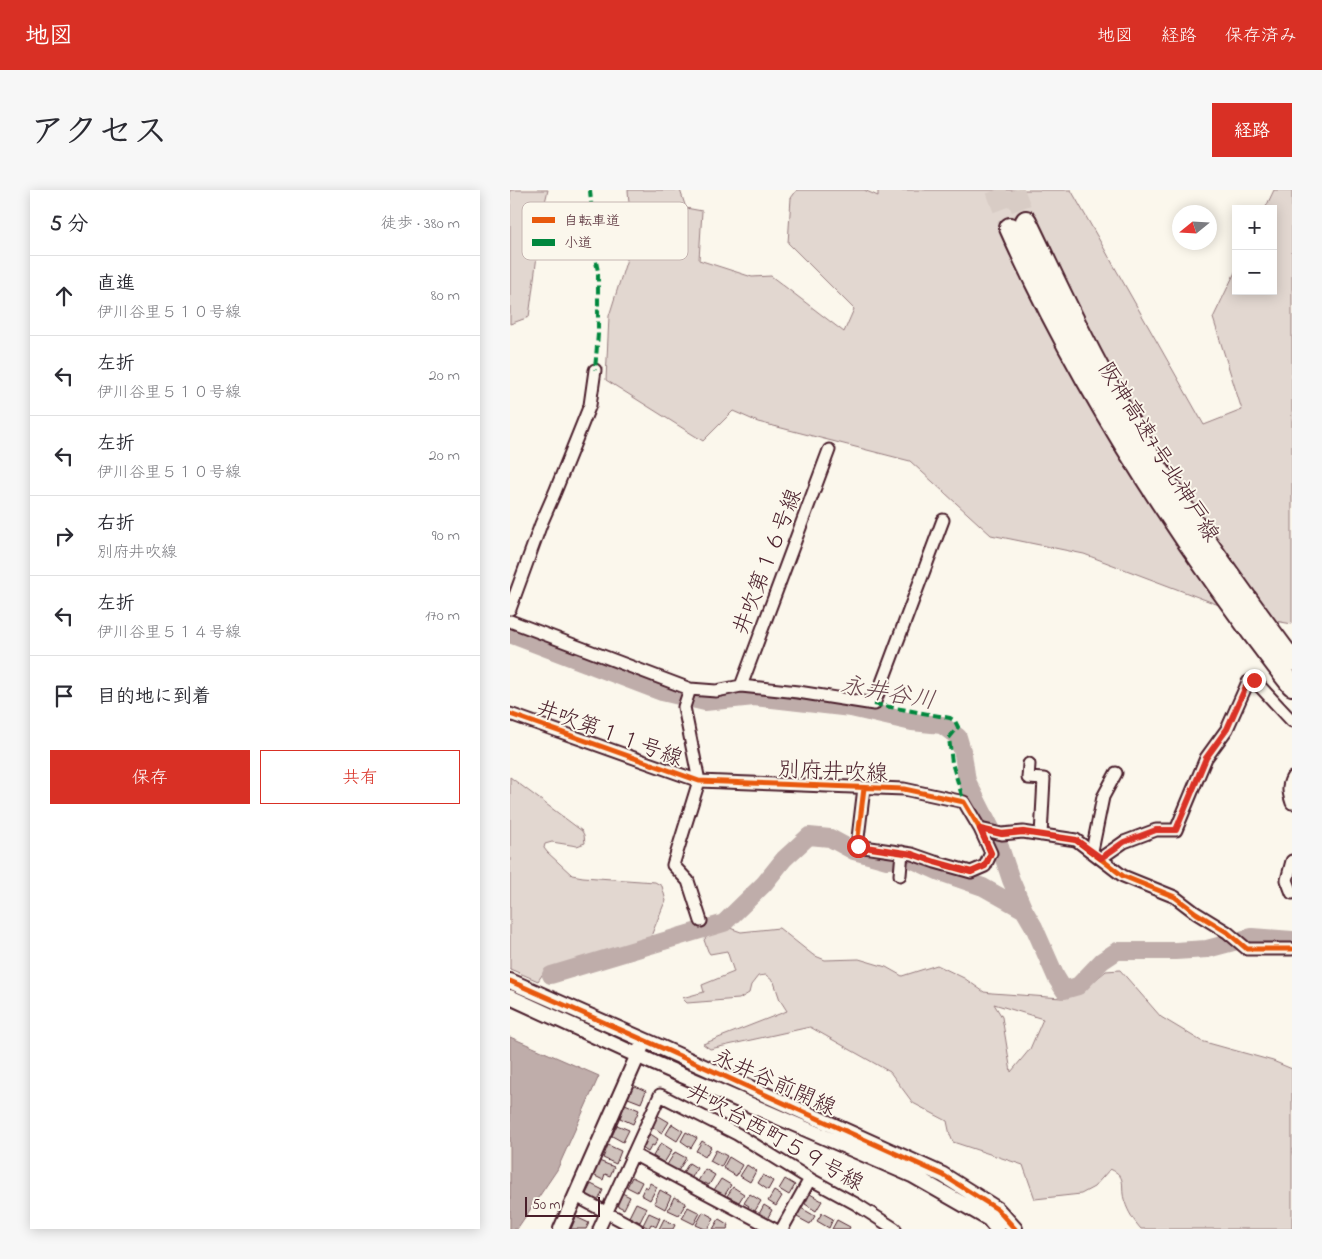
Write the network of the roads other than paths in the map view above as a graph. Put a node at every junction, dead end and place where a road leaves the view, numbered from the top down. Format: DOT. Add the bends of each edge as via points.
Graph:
graph roads {
  1 [pos="1018,224"];
  2 [pos="1035,262"];
  3 [pos="595,370"];
  4 [pos="829,450"];
  5 [pos="943,520"];
  6 [pos="510,609"];
  7 [pos="510,621"];
  8 [pos="1292,644"];
  9 [pos="1292,661"];
  10 [pos="1292,685"];
  11 [pos="740,686"];
  12 [pos="689,691"];
  13 [pos="1292,694"];
  14 [pos="510,714"];
  15 [pos="1292,721"];
  16 [pos="1029,764"];
  17 [pos="1116,773"];
  18 [pos="1292,778"];
  19 [pos="699,781"];
  20 [pos="864,788"];
  21 [pos="1292,804"];
  22 [pos="980,829"];
  23 [pos="1041,835"];
  24 [pos="1096,855"];
  25 [pos="1292,861"];
  26 [pos="1292,894"];
  27 [pos="701,921"];
  28 [pos="1292,949"];
  29 [pos="510,981"];
  30 [pos="510,997"];
  31 [pos="644,1040"];
  32 [pos="638,1055"];
  33 [pos="633,1154"];
  34 [pos="810,1179"];
  35 [pos="576,1196"];
  36 [pos="606,1213"];
  37 [pos="561,1229"];
  38 [pos="598,1229"];
  39 [pos="637,1229"];
  40 [pos="774,1229"];
  41 [pos="782,1229"];
  42 [pos="895,1229"];
  43 [pos="998,1229"];
  44 [pos="1015,1229"];
  1 -- 2 [label="highway, 阪神高速7号北神戸線"];
  2 -- 8 [label="highway" via="1096,346 1189,494"];
  2 -- 9 [label="highway, 阪神高速7号北神戸線" via="1151,458 1220,562"];
  2 -- 10 [label="highway, 阪神高速7号北神戸線" via="1052,316 1138,466 1207,570"];
  2 -- 13 [label="highway" via="1062,348 1114,451 1244,642"];
  3 -- 6 [label="street" via="590,406"];
  4 -- 11 [label="street, 井吹第１６号線"];
  5 -- 11 [label="street" via="874,704"];
  7 -- 12 [label="street"];
  11 -- 12 [label="street" via="716,691"];
  12 -- 19 [label="street" via="684,707"];
  14 -- 19 [label="street, 井吹第１１号線"];
  15 -- 24 [label="street" via="1254,680 1248,682 1227,729 1206,758 1176,830 1156,830"];
  16 -- 23 [label="street" via="1028,778 1044,779"];
  17 -- 24 [label="street" via="1103,797"];
  18 -- 21 [label="street" via="1288,793"];
  19 -- 20 [label="street, 別府井吹線"];
  19 -- 27 [label="street" via="673,865 688,881"];
  20 -- 22 [label="street, 別府井吹線" via="904,789 964,802"];
  20 -- 22 [label="street" via="858,846 901,862 912,854 971,872 985,866 991,853"];
  22 -- 23 [label="street" via="1002,834 1023,832"];
  23 -- 24 [label="street" via="1076,840"];
  24 -- 28 [label="street" via="1123,876 1174,897 1247,949"];
  25 -- 26 [label="street" via="1287,880"];
  29 -- 31 [label="street, 永井谷前開線"];
  30 -- 32 [label="street, 永井谷前開線"];
  31 -- 32 [label="street"];
  31 -- 44 [label="street, 永井谷前開線" via="944,1175 996,1208"];
  32 -- 35 [label="street"];
  32 -- 43 [label="street, 永井谷前開線" via="912,1175 989,1219"];
  33 -- 34 [label="street, 井吹台西町５９号線" via="660,1095 737,1134"];
  33 -- 36 [label="street, 井吹台西町５９号線"];
  33 -- 40 [label="street"];
  34 -- 41 [label="street"];
  34 -- 42 [label="street, 井吹台西町５９号線"];
  35 -- 36 [label="street"];
  35 -- 37 [label="street"];
  36 -- 38 [label="street, 井吹台西町５９号線"];
  36 -- 39 [label="street"];
}
